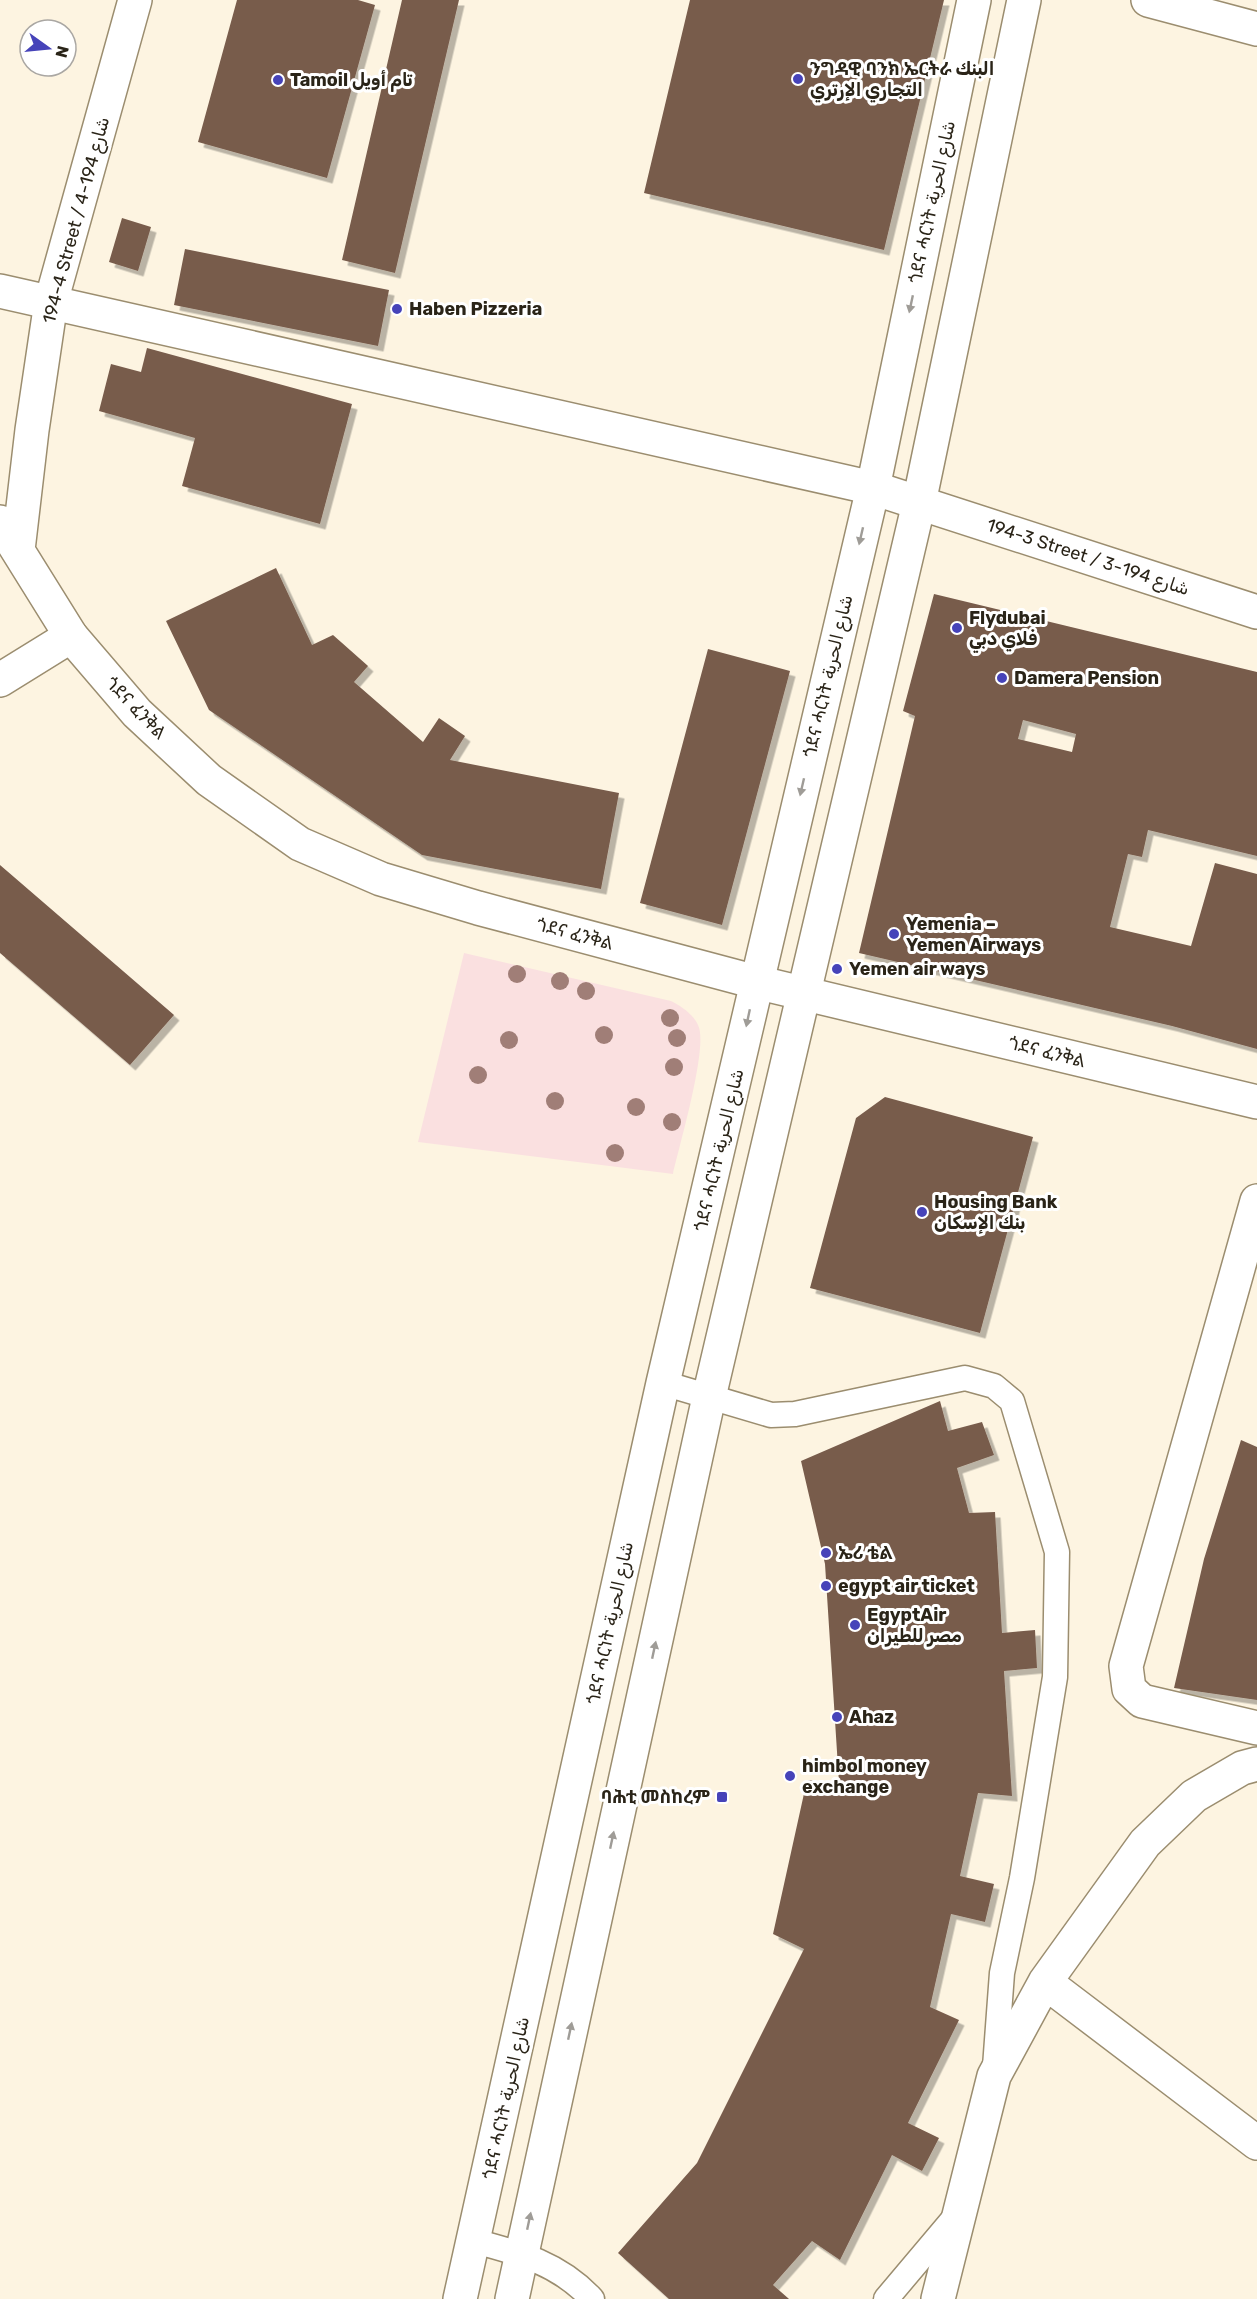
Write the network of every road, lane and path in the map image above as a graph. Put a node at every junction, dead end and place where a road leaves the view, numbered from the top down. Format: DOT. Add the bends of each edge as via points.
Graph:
graph roads {
  1 [pos="135,0"];
  2 [pos="975,0"];
  3 [pos="1024,0"];
  4 [pos="1148,0"];
  5 [pos="1257,29"];
  6 [pos="0,291"];
  7 [pos="51,302"];
  8 [pos="873,488"];
  9 [pos="918,503"];
  10 [pos="0,522"];
  11 [pos="18,550"];
  12 [pos="1257,612"];
  13 [pos="70,636"];
  14 [pos="0,680"];
  15 [pos="756,982"];
  16 [pos="805,994"];
  17 [pos="1257,1102"];
  18 [pos="1257,1201"];
  19 [pos="663,1383"];
  20 [pos="709,1397"];
  21 [pos="1257,1728"];
  22 [pos="1257,1764"];
  23 [pos="1046,1982"];
  24 [pos="994,2076"];
  25 [pos="1257,2143"];
  26 [pos="958,2213"];
  27 [pos="474,2241"];
  28 [pos="522,2253"];
  29 [pos="460,2299"];
  30 [pos="512,2299"];
  31 [pos="592,2299"];
  32 [pos="886,2299"];
  33 [pos="938,2299"];
  1 -- 7 [label="main road, 194-4 Street / شارع 194-4"];
  2 -- 8 [label="main road, ጎደና ሓርነት شارع الحرية, one-way"];
  3 -- 9 [label="main road"];
  4 -- 5 [label="main road"];
  6 -- 7 [label="main road, 194-3 Street / شارع 194-3"];
  7 -- 8 [label="main road, 194-3 Street / شارع 194-3"];
  7 -- 11 [label="main road, 194-4 Street / شارع 194-4"];
  8 -- 9 [label="main road, 194-3 Street / شارع 194-3"];
  8 -- 15 [label="main road, ጎደና ሓርነት شارع الحرية, one-way"];
  9 -- 12 [label="main road, 194-3 Street / شارع 194-3"];
  9 -- 16 [label="main road"];
  10 -- 11 [label="main road, ጎደና ፈንቅል"];
  11 -- 13 [label="main road, ጎደና ፈንቅል"];
  13 -- 14 [label="main road"];
  13 -- 15 [label="main road, ጎደና ፈንቅል" via="137,713 209,780 300,844 392,882"];
  15 -- 16 [label="main road, ጎደና ፈንቅል"];
  15 -- 19 [label="main road, ጎደና ሓርነት شارع الحرية, one-way"];
  16 -- 17 [label="main road, ጎደና ፈንቅል"];
  16 -- 20 [label="main road"];
  18 -- 21 [label="main road" via="1126,1666 1129,1689 1142,1701"];
  19 -- 20 [label="lane"];
  19 -- 27 [label="main road, ጎደና ሓርነት شارع الحرية"];
  20 -- 24 [label="lane" via="771,1414 795,1414 965,1378 994,1386 1012,1401 1057,1552 1055,1677 1002,1973"];
  28 -- 20 [label="main road, one-way"];
  22 -- 23 [label="main road" via="1242,1768 1194,1796 1145,1843"];
  23 -- 24 [label="main road"];
  23 -- 25 [label="main road"];
  24 -- 26 [label="main road"];
  26 -- 32 [label="lane"];
  26 -- 33 [label="main road"];
  27 -- 28 [label="lane"];
  27 -- 29 [label="main road, ጎደና ሓርነት شارع الحرية"];
  28 -- 30 [label="main road"];
  28 -- 31 [label="lane" via="571,2278"];
}
